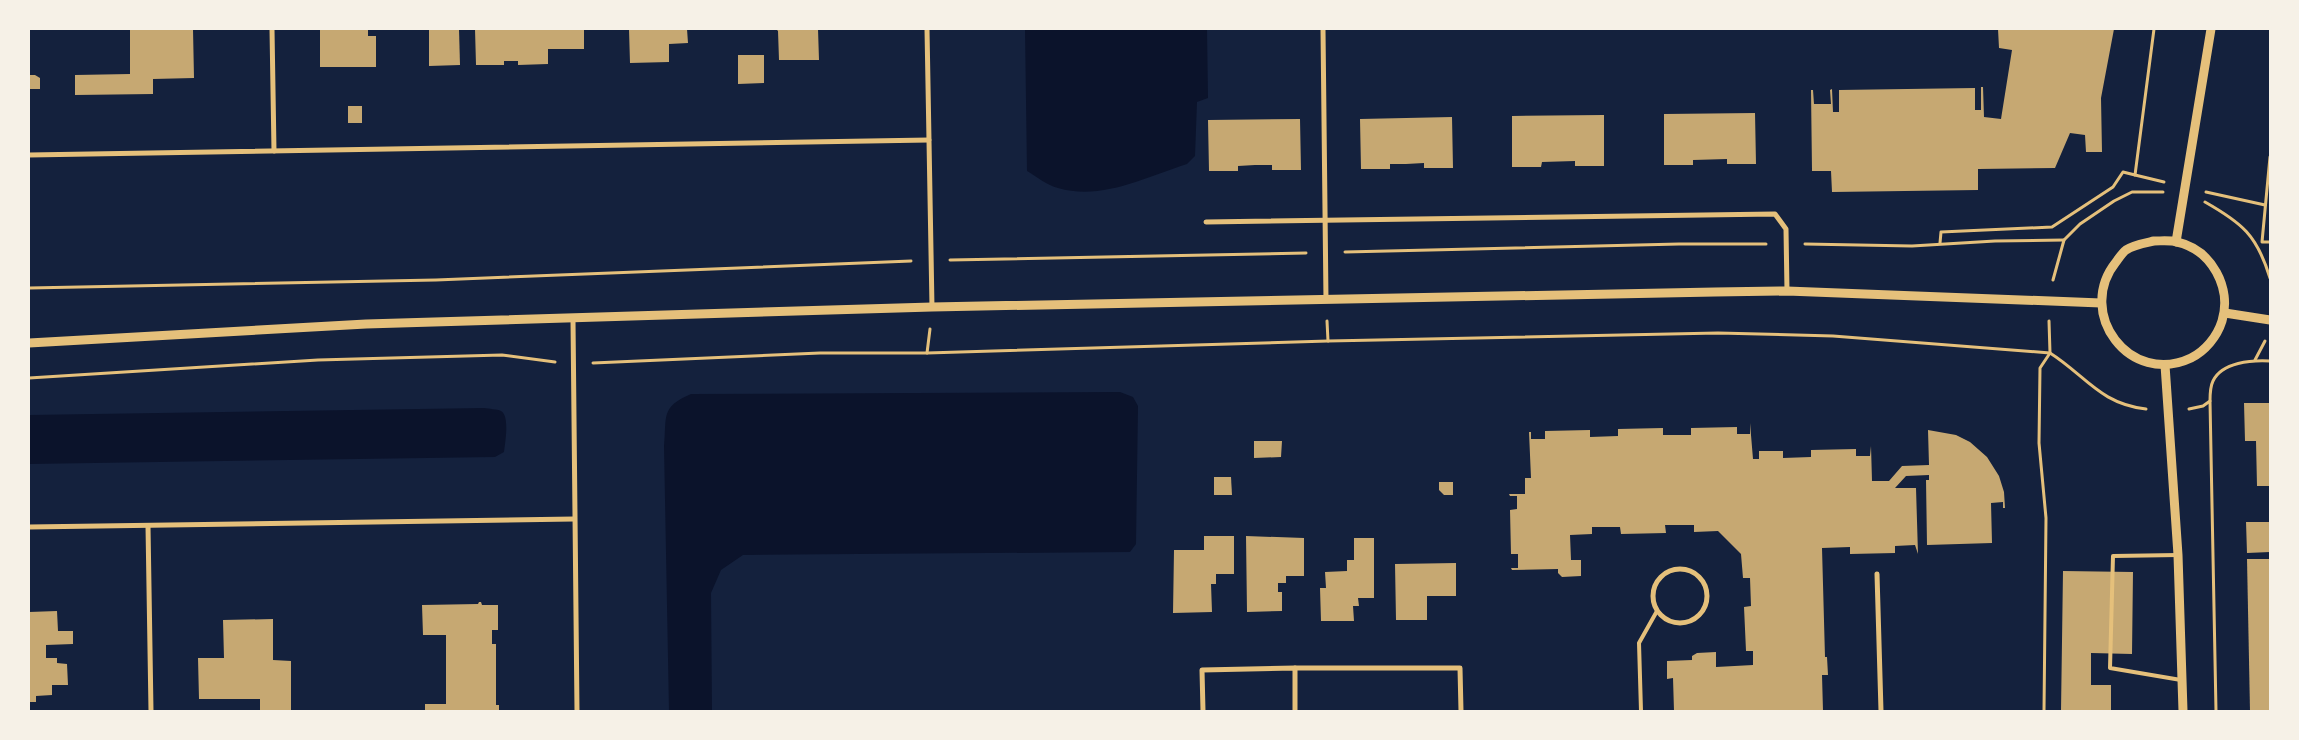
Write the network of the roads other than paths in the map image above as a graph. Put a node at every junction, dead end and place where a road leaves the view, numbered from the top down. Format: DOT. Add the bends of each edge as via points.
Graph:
graph roads {
  1 [pos="272,29"];
  2 [pos="927,29"];
  3 [pos="1323,29"];
  4 [pos="2211,29"];
  5 [pos="929,140"];
  6 [pos="274,151"];
  7 [pos="29,155"];
  8 [pos="1326,219"];
  9 [pos="1206,222"];
  10 [pos="2176,242"];
  11 [pos="1787,291"];
  12 [pos="1326,300"];
  13 [pos="2101,303"];
  14 [pos="932,307"];
  15 [pos="2225,313"];
  16 [pos="573,320"];
  17 [pos="2270,320"];
  18 [pos="29,343"];
  19 [pos="2165,365"];
  20 [pos="574,519"];
  21 [pos="148,526"];
  22 [pos="29,528"];
  23 [pos="2178,555"];
  24 [pos="1877,574"];
  25 [pos="1656,611"];
  26 [pos="1295,668"];
  27 [pos="2182,680"];
  28 [pos="151,711"];
  29 [pos="576,711"];
  30 [pos="1203,711"];
  31 [pos="1295,711"];
  32 [pos="1461,711"];
  33 [pos="1641,711"];
  34 [pos="1881,711"];
  35 [pos="2183,711"];
  1 -- 6 [label="street"];
  2 -- 5 [label="street"];
  3 -- 8 [label="street"];
  4 -- 10 [label="street"];
  5 -- 6 [label="street"];
  5 -- 14 [label="street"];
  6 -- 7 [label="street"];
  8 -- 9 [label="street"];
  8 -- 11 [label="street" via="1775,214 1786,230"];
  8 -- 12 [label="street"];
  10 -- 13 [label="street" via="2154,241 2125,250 2104,283"];
  10 -- 15 [label="street" via="2190,246 2217,272 2224,290"];
  11 -- 12 [label="street"];
  11 -- 13 [label="street"];
  12 -- 14 [label="street"];
  13 -- 19 [label="street" via="2108,329 2127,353 2145,362"];
  14 -- 16 [label="street"];
  15 -- 17 [label="street"];
  15 -- 19 [label="street" via="2212,341 2199,354"];
  16 -- 18 [label="street" via="366,324"];
  16 -- 20 [label="street"];
  19 -- 23 [label="street"];
  20 -- 21 [label="street"];
  20 -- 29 [label="street"];
  21 -- 22 [label="street"];
  21 -- 28 [label="street"];
  23 -- 27 [label="street"];
  23 -- 27 [label="lane" via="2113,556 2110,668"];
  24 -- 34 [label="street"];
  25 -- 25 [label="street" via="1673,624 1694,621 1706,605 1708,594 1704,583 1697,574 1687,570 1675,569 1666,573 1653,590 1652,601"];
  25 -- 33 [label="lane" via="1639,643"];
  26 -- 30 [label="street" via="1202,670"];
  26 -- 31 [label="street"];
  26 -- 32 [label="street" via="1460,668"];
  27 -- 35 [label="street"];
}
